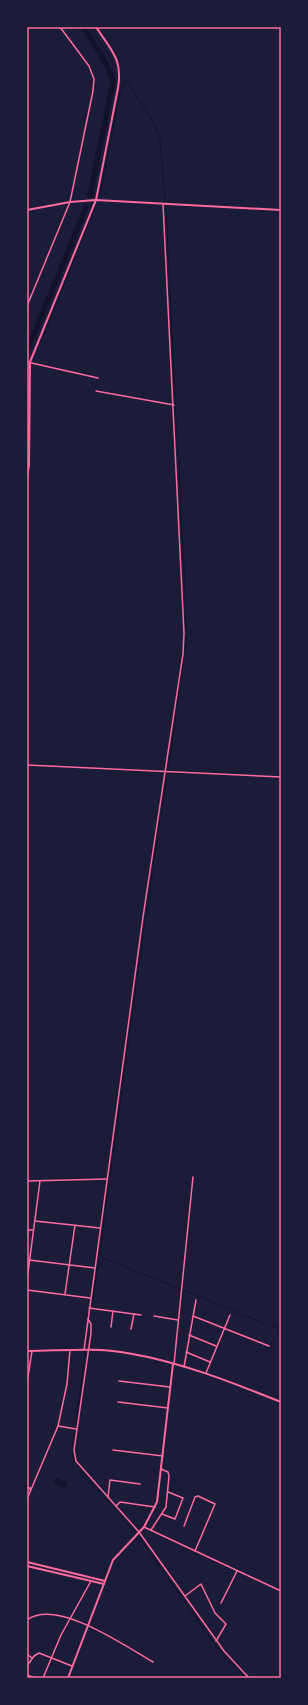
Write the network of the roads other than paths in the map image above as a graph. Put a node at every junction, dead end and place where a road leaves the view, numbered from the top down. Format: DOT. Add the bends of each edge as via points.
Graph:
graph roads {
  1 [pos="60,27"];
  2 [pos="96,27"];
  3 [pos="96,200"];
  4 [pos="70,202"];
  5 [pos="163,204"];
  6 [pos="27,210"];
  7 [pos="281,210"];
  8 [pos="27,306"];
  9 [pos="27,362"];
  10 [pos="30,362"];
  11 [pos="98,378"];
  12 [pos="96,391"];
  13 [pos="174,404"];
  14 [pos="27,478"];
  15 [pos="27,765"];
  16 [pos="165,772"];
  17 [pos="281,777"];
  18 [pos="193,1177"];
  19 [pos="107,1179"];
  20 [pos="27,1181"];
  21 [pos="40,1181"];
  22 [pos="35,1221"];
  23 [pos="75,1225"];
  24 [pos="100,1228"];
  25 [pos="27,1230"];
  26 [pos="34,1230"];
  27 [pos="27,1249"];
  28 [pos="31,1250"];
  29 [pos="29,1260"];
  30 [pos="69,1264"];
  31 [pos="95,1268"];
  32 [pos="27,1280"];
  33 [pos="27,1290"];
  34 [pos="65,1294"];
  35 [pos="90,1298"];
  36 [pos="196,1300"];
  37 [pos="89,1308"];
  38 [pos="113,1311"];
  39 [pos="134,1314"];
  40 [pos="230,1314"];
  41 [pos="141,1315"];
  42 [pos="154,1316"];
  43 [pos="193,1316"];
  44 [pos="88,1318"];
  45 [pos="178,1320"];
  46 [pos="111,1327"];
  47 [pos="224,1328"];
  48 [pos="131,1329"];
  49 [pos="189,1335"];
  50 [pos="216,1346"];
  51 [pos="269,1346"];
  52 [pos="70,1350"];
  53 [pos="84,1350"];
  54 [pos="88,1350"];
  55 [pos="27,1351"];
  56 [pos="32,1351"];
  57 [pos="186,1352"];
  58 [pos="210,1362"];
  59 [pos="174,1364"];
  60 [pos="184,1367"];
  61 [pos="206,1373"];
  62 [pos="119,1381"];
  63 [pos="27,1383"];
  64 [pos="170,1387"];
  65 [pos="118,1402"];
  66 [pos="281,1402"];
  67 [pos="168,1408"];
  68 [pos="58,1426"];
  69 [pos="77,1429"];
  70 [pos="113,1450"];
  71 [pos="163,1456"];
  72 [pos="161,1470"];
  73 [pos="140,1484"];
  74 [pos="27,1487"];
  75 [pos="31,1489"];
  76 [pos="168,1492"];
  77 [pos="108,1497"];
  78 [pos="27,1499"];
  79 [pos="116,1506"];
  80 [pos="155,1507"];
  81 [pos="162,1514"];
  82 [pos="184,1526"];
  83 [pos="144,1527"];
  84 [pos="151,1530"];
  85 [pos="139,1532"];
  86 [pos="195,1551"];
  87 [pos="27,1562"];
  88 [pos="27,1566"];
  89 [pos="237,1571"];
  90 [pos="91,1581"];
  91 [pos="105,1581"];
  92 [pos="104,1584"];
  93 [pos="281,1591"];
  94 [pos="185,1596"];
  95 [pos="221,1603"];
  96 [pos="70,1617"];
  97 [pos="27,1620"];
  98 [pos="88,1626"];
  99 [pos="216,1641"];
  100 [pos="27,1654"];
  101 [pos="51,1657"];
  102 [pos="32,1658"];
  103 [pos="153,1662"];
  104 [pos="27,1666"];
  105 [pos="72,1666"];
  106 [pos="27,1675"];
  107 [pos="35,1678"];
  108 [pos="43,1678"];
  109 [pos="68,1678"];
  110 [pos="249,1678"];
  1 -- 4 [label="street" via="89,66 94,79"];
  2 -- 3 [label="street" via="115,57 120,73"];
  3 -- 4 [label="street"];
  3 -- 5 [label="street"];
  3 -- 10 [label="street"];
  4 -- 6 [label="street"];
  4 -- 8 [label="street"];
  5 -- 7 [label="street"];
  5 -- 13 [label="street"];
  9 -- 10 [label="street"];
  10 -- 11 [label="street"];
  10 -- 14 [label="street"];
  12 -- 13 [label="street"];
  13 -- 16 [label="street" via="184,633"];
  15 -- 16 [label="street"];
  16 -- 17 [label="street"];
  16 -- 19 [label="street"];
  18 -- 45 [label="street"];
  19 -- 21 [label="street"];
  19 -- 24 [label="street"];
  20 -- 21 [label="street"];
  21 -- 22 [label="street"];
  22 -- 23 [label="street"];
  22 -- 26 [label="street"];
  23 -- 24 [label="street"];
  23 -- 30 [label="street"];
  24 -- 31 [label="street"];
  25 -- 26 [label="street"];
  26 -- 28 [label="street"];
  27 -- 28 [label="street"];
  28 -- 29 [label="street"];
  29 -- 30 [label="street"];
  29 -- 32 [label="street"];
  30 -- 31 [label="street"];
  30 -- 34 [label="street"];
  31 -- 35 [label="street"];
  33 -- 34 [label="street"];
  34 -- 35 [label="street"];
  35 -- 37 [label="street"];
  36 -- 43 [label="street"];
  37 -- 38 [label="street"];
  37 -- 44 [label="street"];
  38 -- 39 [label="street"];
  38 -- 46 [label="street"];
  39 -- 41 [label="street"];
  39 -- 48 [label="street"];
  40 -- 47 [label="street"];
  42 -- 45 [label="street"];
  43 -- 47 [label="street"];
  43 -- 49 [label="street"];
  44 -- 53 [label="street"];
  44 -- 54 [label="street" via="91,1333"];
  45 -- 59 [label="street"];
  47 -- 50 [label="street"];
  47 -- 51 [label="street"];
  49 -- 50 [label="street"];
  49 -- 57 [label="street"];
  50 -- 58 [label="street"];
  52 -- 53 [label="street"];
  52 -- 56 [label="street"];
  52 -- 68 [label="street" via="67,1384"];
  53 -- 54 [label="street"];
  54 -- 59 [label="street" via="128,1353"];
  54 -- 69 [label="street"];
  55 -- 56 [label="street"];
  56 -- 63 [label="street"];
  57 -- 58 [label="street"];
  57 -- 60 [label="street"];
  58 -- 61 [label="street"];
  59 -- 60 [label="street"];
  59 -- 64 [label="street"];
  60 -- 61 [label="street"];
  61 -- 66 [label="street"];
  62 -- 64 [label="street"];
  64 -- 67 [label="street"];
  65 -- 67 [label="street"];
  67 -- 71 [label="street"];
  68 -- 69 [label="street"];
  68 -- 75 [label="street"];
  69 -- 77 [label="street" via="74,1450 76,1462"];
  70 -- 71 [label="street"];
  71 -- 72 [label="street"];
  72 -- 76 [label="street" via="168,1472"];
  72 -- 80 [label="street"];
  73 -- 77 [label="street" via="110,1480"];
  74 -- 75 [label="street"];
  75 -- 78 [label="street"];
  76 -- 81 [label="street" via="166,1507"];
  76 -- 81 [label="street" via="183,1498 174,1519"];
  77 -- 79 [label="street"];
  79 -- 80 [label="street" via="120,1502"];
  79 -- 85 [label="street"];
  80 -- 83 [label="street"];
  81 -- 84 [label="street"];
  82 -- 86 [label="street" via="195,1497 215,1504"];
  83 -- 84 [label="street"];
  83 -- 85 [label="street"];
  84 -- 86 [label="street"];
  85 -- 91 [label="street" via="113,1560"];
  85 -- 94 [label="street"];
  86 -- 89 [label="street"];
  87 -- 91 [label="street"];
  88 -- 90 [label="street"];
  89 -- 93 [label="street"];
  89 -- 95 [label="street"];
  90 -- 92 [label="street"];
  90 -- 96 [label="street"];
  91 -- 92 [label="street"];
  92 -- 98 [label="street"];
  94 -- 99 [label="street"];
  94 -- 99 [label="street" via="201,1584 215,1613 226,1624"];
  96 -- 97 [label="street" via="47,1613 34,1615"];
  96 -- 98 [label="street"];
  96 -- 101 [label="street"];
  98 -- 103 [label="street"];
  98 -- 105 [label="street"];
  99 -- 110 [label="street"];
  100 -- 102 [label="street"];
  101 -- 102 [label="street" via="39,1653"];
  101 -- 105 [label="street"];
  101 -- 108 [label="street"];
  102 -- 104 [label="street"];
  105 -- 109 [label="street"];
  106 -- 107 [label="street"];
}
